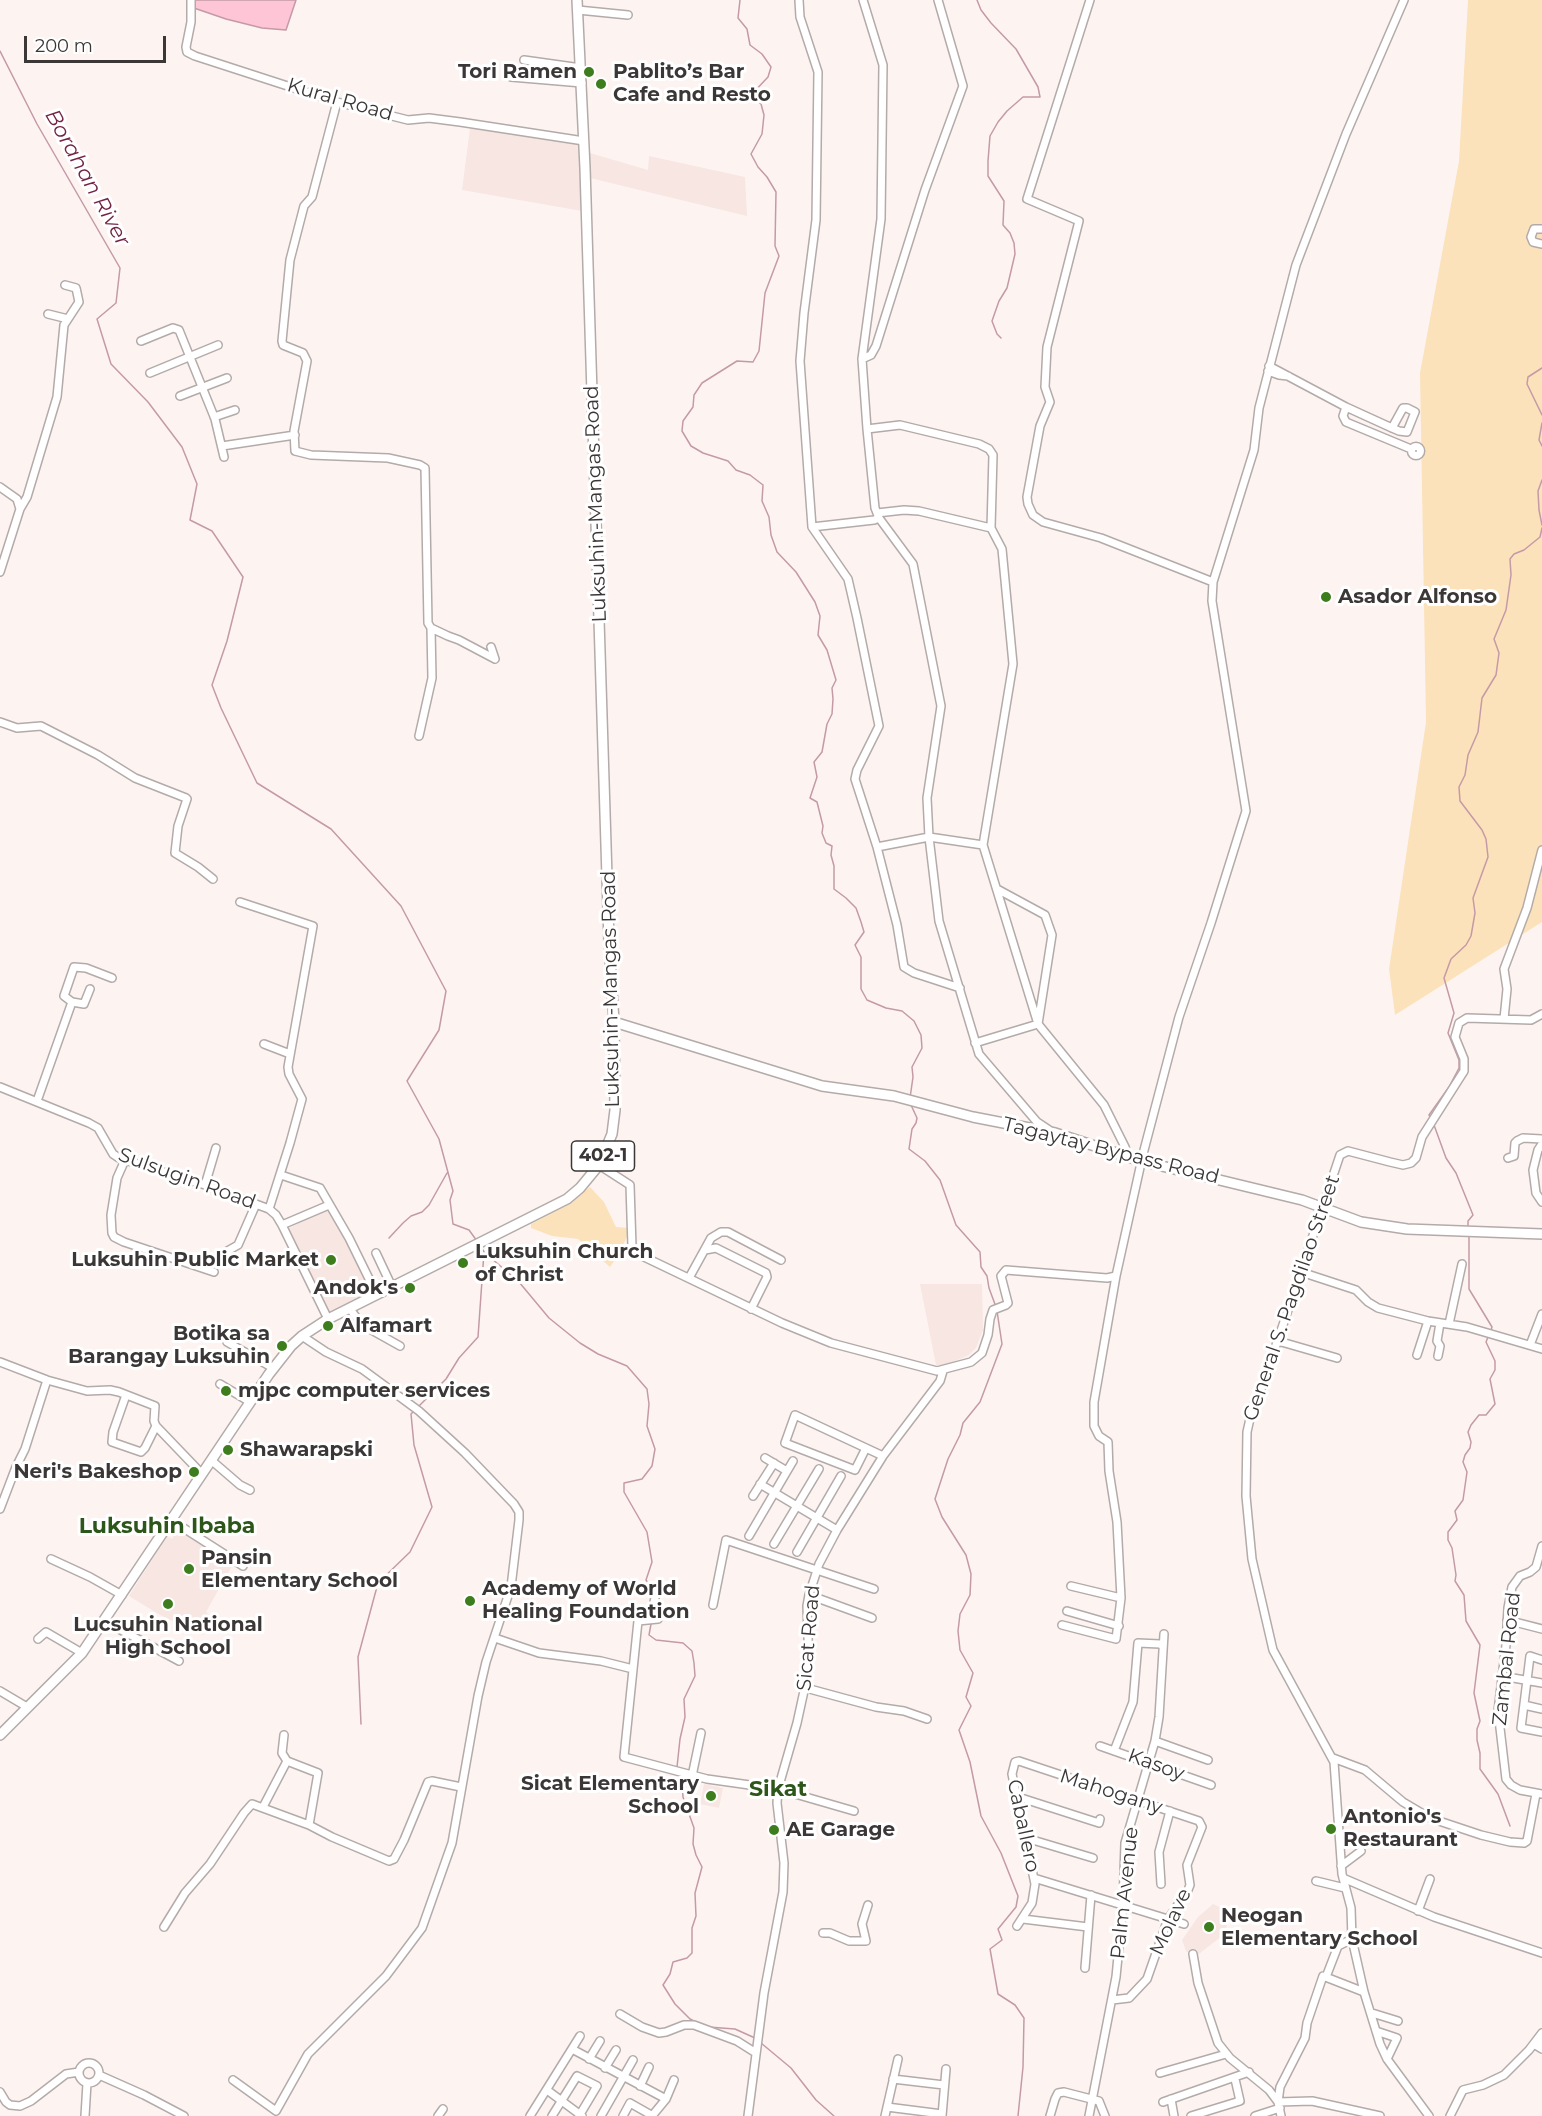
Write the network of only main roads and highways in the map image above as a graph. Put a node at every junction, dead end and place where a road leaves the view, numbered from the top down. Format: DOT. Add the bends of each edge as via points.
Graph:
graph roads {
  1 [pos="577,0"];
  2 [pos="614,1022"];
  3 [pos="1542,1233"];
  4 [pos="0,1735"];
  1 -- 2 [label="main road, Luksuhin-Mangas Road / 402-1"];
  2 -- 3 [label="main road, Tagaytay Bypass Road" via="822,1086 894,1096 1055,1133 1141,1161 1294,1198 1354,1220 1416,1229"];
  2 -- 4 [label="main road, Luksuhin-Mangas Road / 402-1" via="615,1110 612,1134 600,1165 567,1199 328,1319 302,1336 273,1368 82,1653"];
}
